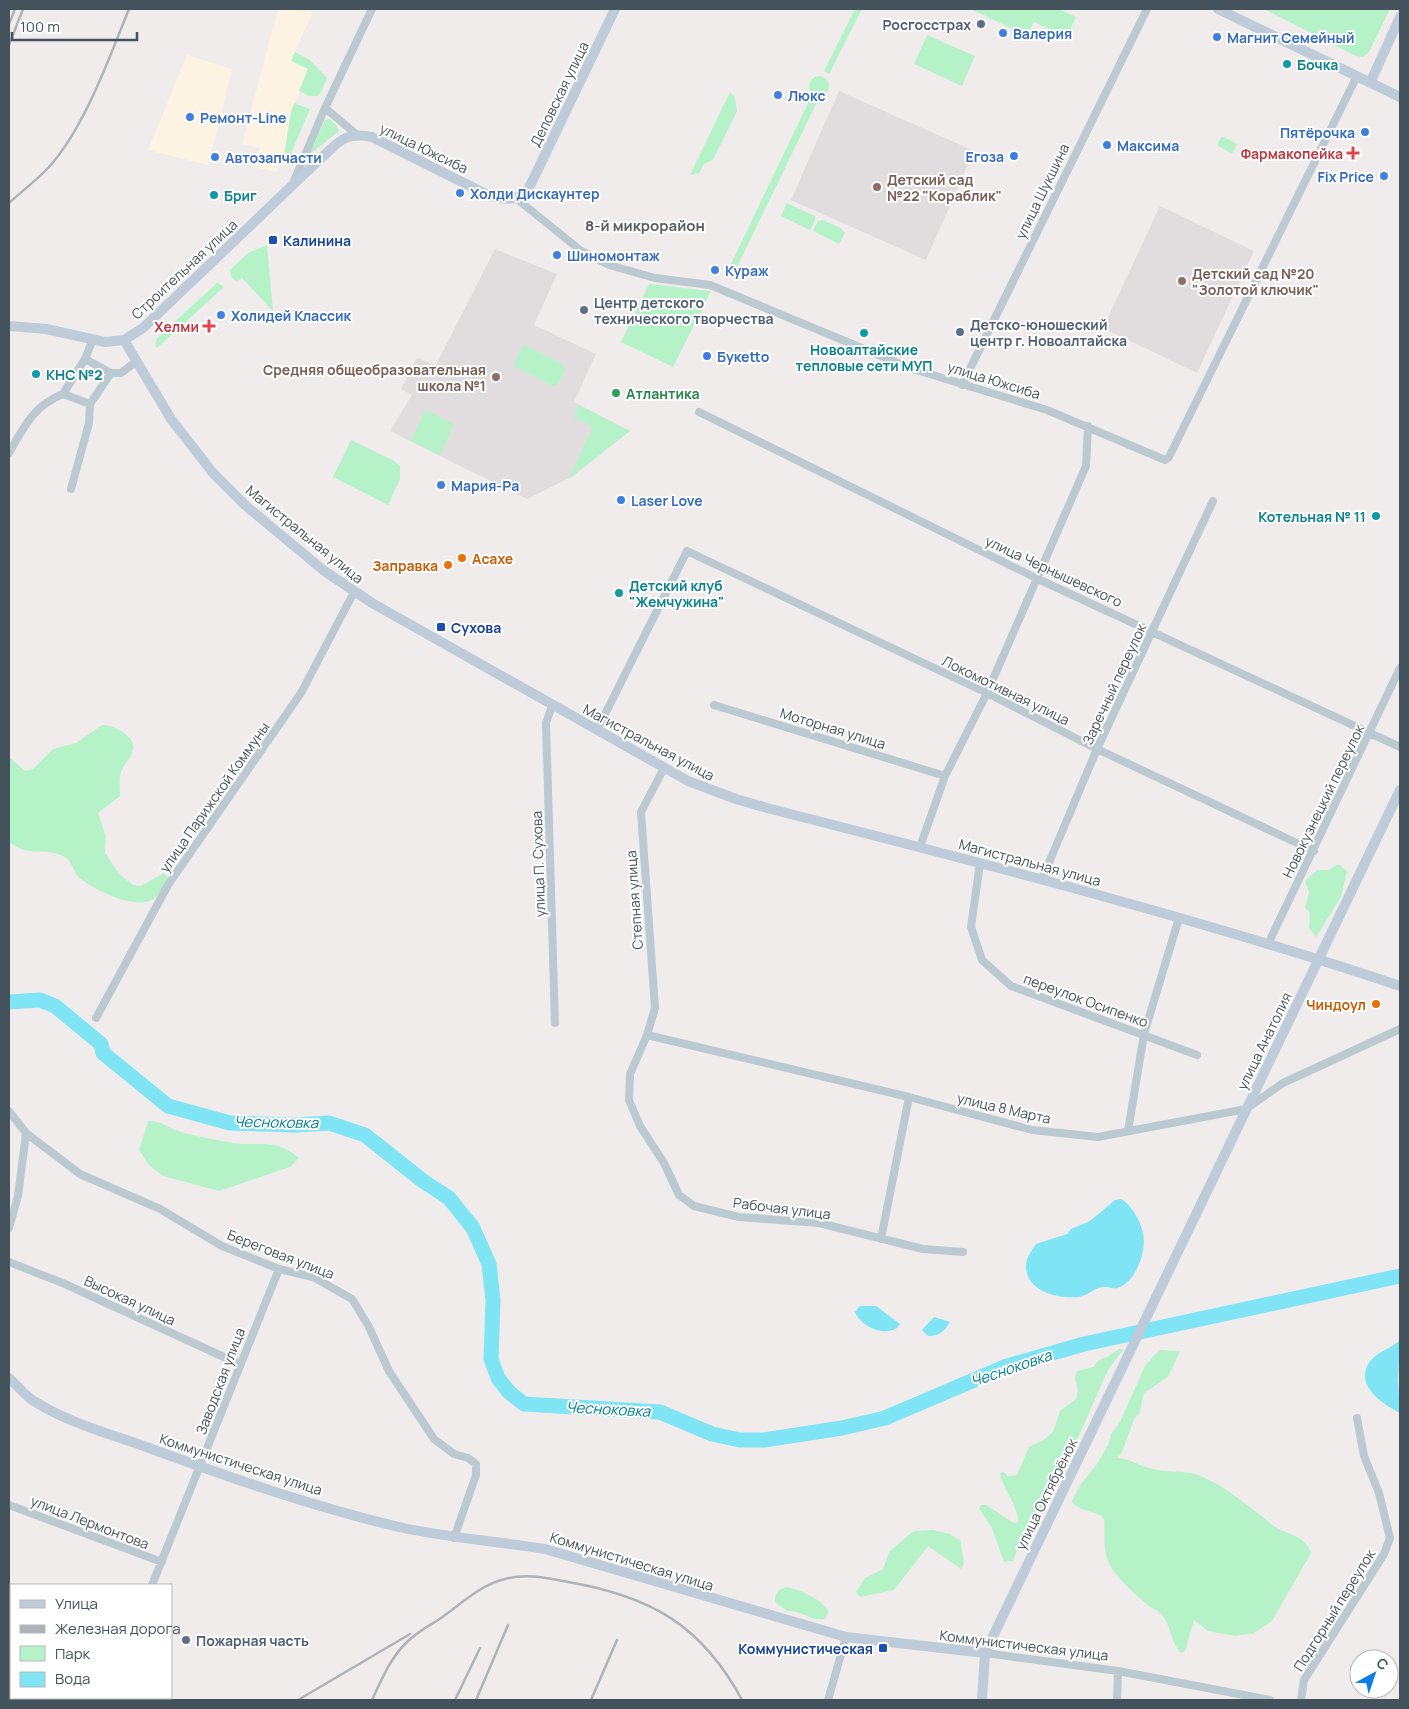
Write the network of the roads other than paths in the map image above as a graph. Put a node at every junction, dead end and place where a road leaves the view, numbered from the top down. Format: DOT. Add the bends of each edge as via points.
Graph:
graph roads {
  1 [pos="372,9"];
  2 [pos="616,9"];
  3 [pos="1147,9"];
  4 [pos="1218,9"];
  5 [pos="1400,18"];
  6 [pos="1357,76"];
  7 [pos="1370,83"];
  8 [pos="1400,97"];
  9 [pos="325,108"];
  10 [pos="356,134"];
  11 [pos="293,183"];
  12 [pos="516,199"];
  13 [pos="9,326"];
  14 [pos="93,339"];
  15 [pos="124,340"];
  16 [pos="85,359"];
  17 [pos="137,361"];
  18 [pos="112,373"];
  19 [pos="962,385"];
  20 [pos="63,394"];
  21 [pos="90,404"];
  22 [pos="699,412"];
  23 [pos="1088,426"];
  24 [pos="9,453"];
  25 [pos="70,489"];
  26 [pos="1213,500"];
  27 [pos="1038,579"];
  28 [pos="354,592"];
  29 [pos="1153,631"];
  30 [pos="1400,668"];
  31 [pos="987,693"];
  32 [pos="714,705"];
  33 [pos="552,706"];
  34 [pos="597,730"];
  35 [pos="1370,734"];
  36 [pos="1400,747"];
  37 [pos="1097,749"];
  38 [pos="664,768"];
  39 [pos="945,776"];
  40 [pos="1400,790"];
  41 [pos="920,847"];
  42 [pos="1314,851"];
  43 [pos="980,863"];
  44 [pos="1042,879"];
  45 [pos="1179,918"];
  46 [pos="1268,944"];
  47 [pos="1319,959"];
  48 [pos="1400,986"];
  49 [pos="96,1018"];
  50 [pos="555,1023"];
  51 [pos="1400,1029"];
  52 [pos="1144,1034"];
  53 [pos="647,1035"];
  54 [pos="1197,1055"];
  55 [pos="909,1098"];
  56 [pos="1246,1109"];
  57 [pos="9,1110"];
  58 [pos="1128,1131"];
  59 [pos="26,1133"];
  60 [pos="9,1228"];
  61 [pos="882,1239"];
  62 [pos="963,1252"];
  63 [pos="9,1262"];
  64 [pos="279,1269"];
  65 [pos="1153,1304"];
  66 [pos="239,1364"];
  67 [pos="9,1378"];
  68 [pos="1357,1418"];
  69 [pos="200,1467"];
  70 [pos="9,1505"];
  71 [pos="454,1538"];
  72 [pos="162,1562"];
  73 [pos="152,1584"];
  74 [pos="846,1637"];
  75 [pos="985,1653"];
  76 [pos="1118,1671"];
  77 [pos="828,1700"];
  78 [pos="982,1700"];
  79 [pos="1117,1700"];
  80 [pos="1270,1700"];
  81 [pos="1301,1700"];
  1 -- 9 [label="street, Строительная улица"];
  2 -- 12 [label="street, Деповская улица" via="527,192"];
  3 -- 19 [label="street, улица Шукшина"];
  4 -- 6 [label="street"];
  5 -- 7 [label="street"];
  6 -- 7 [label="street"];
  6 -- 23 [label="street, улица Южсиба" via="1169,457 1165,460"];
  7 -- 8 [label="street"];
  9 -- 10 [label="street, улица Южсиба"];
  9 -- 11 [label="street, Строительная улица"];
  10 -- 11 [label="street" via="336,145"];
  10 -- 12 [label="street, улица Южсиба" via="372,137 488,195 504,200"];
  11 -- 15 [label="street, Строительная улица" via="143,328"];
  12 -- 19 [label="street, улица Южсиба" via="580,250 609,265 655,278 710,285 910,368"];
  13 -- 14 [label="street" via="46,329"];
  14 -- 15 [label="street" via="105,342"];
  14 -- 16 [label="street"];
  15 -- 17 [label="street, Магистральная улица"];
  16 -- 18 [label="street"];
  16 -- 20 [label="street"];
  17 -- 18 [label="street" via="121,373"];
  17 -- 28 [label="street, Магистральная улица" via="171,419 213,473 245,505"];
  18 -- 21 [label="street"];
  19 -- 23 [label="street, улица Южсиба" via="1047,410"];
  20 -- 21 [label="street"];
  20 -- 24 [label="street" via="40,405 28,418"];
  21 -- 25 [label="street" via="89,423"];
  22 -- 27 [label="street, улица Чернышевского"];
  23 -- 27 [label="street" via="1086,466"];
  26 -- 29 [label="street, Заречный переулок"];
  27 -- 29 [label="street, улица Чернышевского"];
  27 -- 31 [label="street"];
  28 -- 33 [label="street, Магистральная улица"];
  28 -- 49 [label="street, улица Парижской Коммуны" via="301,693 168,885"];
  29 -- 35 [label="street, улица Чернышевского"];
  29 -- 37 [label="street, Заречный переулок"];
  30 -- 35 [label="street, Новокузнецкий переулок"];
  31 -- 34 [label="street, Локомотивная улица" via="688,551"];
  31 -- 37 [label="street, Локомотивная улица"];
  31 -- 39 [label="street"];
  32 -- 39 [label="street, Моторная улица"];
  33 -- 34 [label="street, Магистральная улица"];
  33 -- 50 [label="street, улица П. Сухова" via="546,723"];
  34 -- 38 [label="street, Магистральная улица"];
  35 -- 36 [label="street, улица Чернышевского"];
  35 -- 42 [label="street, Новокузнецкий переулок"];
  37 -- 42 [label="street, Локомотивная улица"];
  37 -- 44 [label="street, Заречный переулок"];
  38 -- 41 [label="street, Магистральная улица" via="736,799"];
  38 -- 53 [label="street, Степная улица" via="640,812 655,1008"];
  39 -- 41 [label="street"];
  40 -- 47 [label="street, улица Анатолия"];
  41 -- 43 [label="street, Магистральная улица"];
  42 -- 46 [label="street, Новокузнецкий переулок"];
  43 -- 44 [label="street, Магистральная улица"];
  43 -- 52 [label="street, переулок Осипенко" via="971,927 982,960 1011,986"];
  44 -- 45 [label="street, Магистральная улица"];
  45 -- 46 [label="street, Магистральная улица"];
  45 -- 52 [label="street"];
  46 -- 47 [label="street, Магистральная улица"];
  47 -- 48 [label="street, Магистральная улица"];
  47 -- 56 [label="street, улица Анатолия"];
  51 -- 56 [label="street, улица 8 Марта" via="1283,1082"];
  52 -- 54 [label="street, переулок Осипенко"];
  52 -- 58 [label="street"];
  53 -- 55 [label="street, улица 8 Марта"];
  53 -- 61 [label="street, Рабочая улица" via="630,1074 629,1100 679,1195 694,1206 739,1217 819,1223"];
  55 -- 58 [label="street, улица 8 Марта" via="1032,1130 1098,1137"];
  55 -- 61 [label="street"];
  56 -- 58 [label="street, улица 8 Марта"];
  56 -- 65 [label="street, улица Анатолия"];
  57 -- 59 [label="street, Береговая улица"];
  59 -- 60 [label="street" via="18,1196"];
  59 -- 64 [label="street, Береговая улица" via="80,1174 160,1209 222,1246"];
  61 -- 62 [label="street, Рабочая улица" via="923,1250"];
  63 -- 66 [label="street, Высокая улица" via="66,1284"];
  64 -- 66 [label="street, Заводская улица"];
  64 -- 71 [label="street, Береговая улица" via="313,1277 352,1299 389,1371 434,1439 454,1454 476,1464 476,1475"];
  65 -- 75 [label="street, улица Октябрёнок"];
  66 -- 69 [label="street, Заводская улица"];
  67 -- 69 [label="street, Коммунистическая улица" via="32,1400 48,1408"];
  68 -- 81 [label="street, Подгорный переулок" via="1364,1456 1379,1493 1390,1538 1384,1554 1304,1680"];
  69 -- 71 [label="street, Коммунистическая улица" via="349,1513"];
  69 -- 72 [label="street, Заводская улица"];
  70 -- 72 [label="street, улица Лермонтова"];
  71 -- 74 [label="street, Коммунистическая улица" via="545,1549"];
  72 -- 73 [label="street, Заводская улица"];
  74 -- 75 [label="street, Коммунистическая улица"];
  74 -- 77 [label="street"];
  75 -- 76 [label="street, Коммунистическая улица"];
  75 -- 78 [label="street, улица Октябрёнок"];
  76 -- 79 [label="street"];
  76 -- 80 [label="street, Коммунистическая улица"];
}
